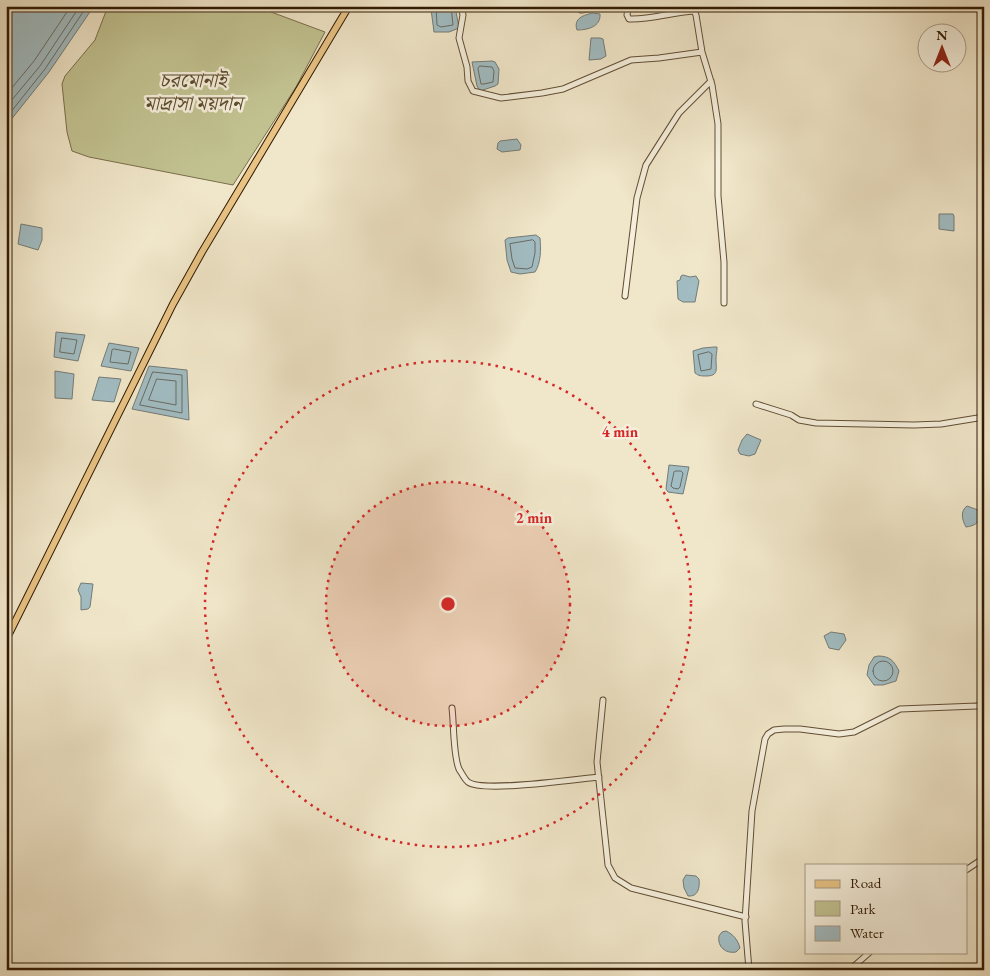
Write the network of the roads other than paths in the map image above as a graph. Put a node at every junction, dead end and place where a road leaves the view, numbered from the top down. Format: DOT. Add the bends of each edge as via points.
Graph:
graph roads {
  1 [pos="349,6"];
  2 [pos="460,6"];
  3 [pos="611,6"];
  4 [pos="621,6"];
  5 [pos="581,10"];
  6 [pos="702,52"];
  7 [pos="711,81"];
  8 [pos="625,296"];
  9 [pos="724,303"];
  10 [pos="756,404"];
  11 [pos="984,417"];
  12 [pos="6,640"];
  13 [pos="602,700"];
  14 [pos="984,704"];
  15 [pos="452,708"];
  16 [pos="599,777"];
  17 [pos="984,858"];
  18 [pos="968,869"];
  19 [pos="746,917"];
  20 [pos="868,954"];
  21 [pos="749,970"];
  22 [pos="855,970"];
  1 -- 12 [label="main road" via="173,304"];
  2 -- 6 [label="street" via="462,15 458,38 468,81 473,91 501,98 563,89 631,60"];
  3 -- 5 [label="street"];
  4 -- 6 [label="street" via="628,9 629,19 694,11"];
  6 -- 7 [label="street"];
  7 -- 8 [label="street" via="679,113 646,165 637,198"];
  7 -- 9 [label="street" via="719,135 718,196"];
  10 -- 11 [label="street" via="816,423 914,426"];
  13 -- 16 [label="street"];
  14 -- 19 [label="street" via="900,709 854,732 838,734 784,729 768,734 752,811"];
  15 -- 16 [label="street" via="459,769 468,782 479,786 521,785"];
  16 -- 19 [label="street" via="608,865 615,878 631,888"];
  17 -- 18 [label="street"];
  19 -- 21 [label="street"];
  20 -- 22 [label="street" via="853,967"];
}
